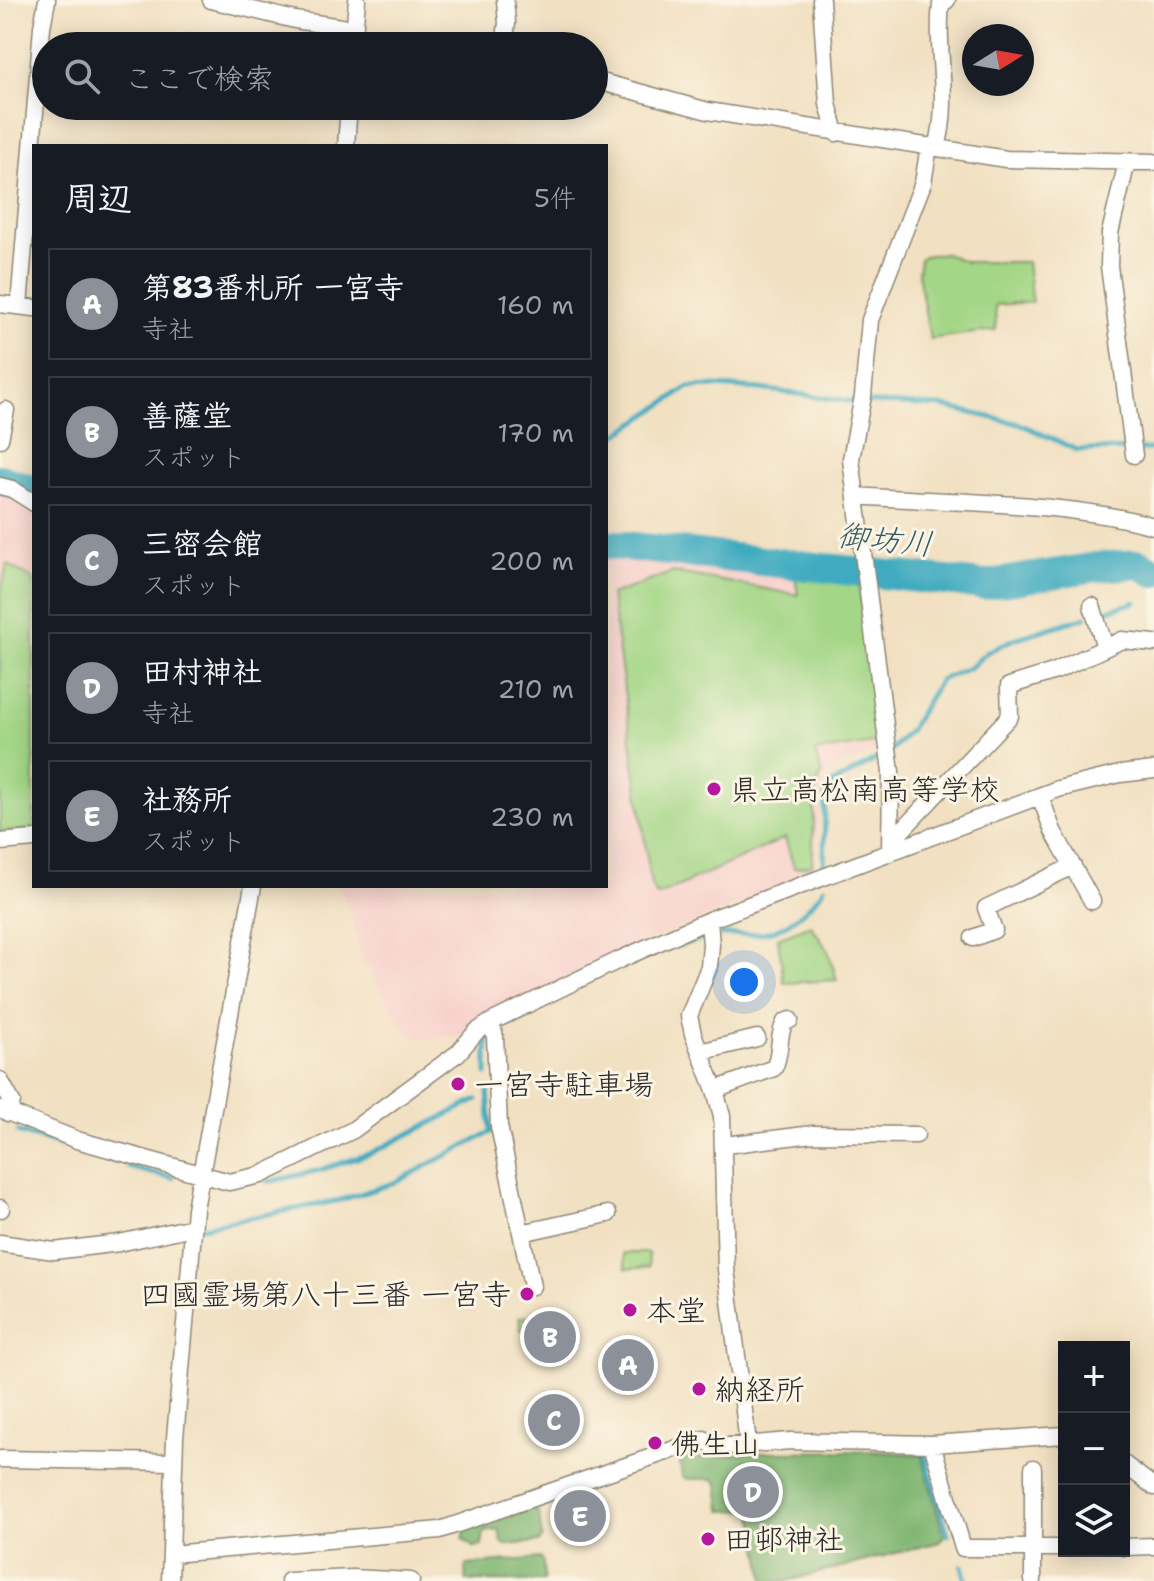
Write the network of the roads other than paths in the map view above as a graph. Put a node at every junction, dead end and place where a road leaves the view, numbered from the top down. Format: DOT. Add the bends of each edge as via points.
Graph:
graph roads {
  1 [pos="47,0"];
  2 [pos="211,0"];
  3 [pos="357,0"];
  4 [pos="505,0"];
  5 [pos="821,0"];
  6 [pos="947,0"];
  7 [pos="45,32"];
  8 [pos="330,32"];
  9 [pos="357,32"];
  10 [pos="506,32"];
  11 [pos="608,84"];
  12 [pos="38,120"];
  13 [pos="348,120"];
  14 [pos="836,133"];
  15 [pos="37,144"];
  16 [pos="346,144"];
  17 [pos="933,147"];
  18 [pos="1127,162"];
  19 [pos="1154,162"];
  20 [pos="32,208"];
  21 [pos="29,249"];
  22 [pos="0,304"];
  23 [pos="27,307"];
  24 [pos="6,410"];
  25 [pos="0,439"];
  26 [pos="1134,455"];
  27 [pos="0,486"];
  28 [pos="856,496"];
  29 [pos="32,502"];
  30 [pos="1154,526"];
  31 [pos="1092,606"];
  32 [pos="1154,643"];
  33 [pos="1105,647"];
  34 [pos="1154,770"];
  35 [pos="1040,796"];
  36 [pos="32,839"];
  37 [pos="0,842"];
  38 [pos="890,848"];
  39 [pos="1073,866"];
  40 [pos="253,888"];
  41 [pos="1092,901"];
  42 [pos="709,920"];
  43 [pos="973,938"];
  44 [pos="790,1020"];
  45 [pos="491,1022"];
  46 [pos="757,1038"];
  47 [pos="700,1052"];
  48 [pos="0,1080"];
  49 [pos="715,1090"];
  50 [pos="4,1111"];
  51 [pos="916,1135"];
  52 [pos="725,1145"];
  53 [pos="202,1175"];
  54 [pos="608,1214"];
  55 [pos="193,1227"];
  56 [pos="521,1233"];
  57 [pos="0,1243"];
  58 [pos="532,1286"];
  59 [pos="1058,1435"];
  60 [pos="748,1443"];
  61 [pos="932,1444"];
  62 [pos="0,1459"];
  63 [pos="174,1462"];
  64 [pos="1033,1468"];
  65 [pos="1130,1469"];
  66 [pos="1154,1487"];
  67 [pos="1154,1546"];
  68 [pos="1130,1547"];
  69 [pos="1058,1548"];
  70 [pos="1033,1549"];
  71 [pos="171,1554"];
  72 [pos="170,1581"];
  73 [pos="289,1581"];
  74 [pos="411,1581"];
  75 [pos="1033,1581"];
  1 -- 7 [label="street"];
  2 -- 8 [label="street"];
  3 -- 9 [label="street"];
  4 -- 10 [label="street"];
  5 -- 14 [label="street" via="828,104"];
  6 -- 17 [label="street" via="939,19 943,128"];
  11 -- 14 [label="street" via="708,111"];
  12 -- 15 [label="street"];
  13 -- 16 [label="street"];
  14 -- 17 [label="street"];
  17 -- 18 [label="street" via="1006,159"];
  17 -- 28 [label="street" via="870,320 863,401 852,448"];
  18 -- 19 [label="street"];
  18 -- 26 [label="street" via="1110,233 1109,266"];
  20 -- 21 [label="street"];
  21 -- 23 [label="street"];
  22 -- 23 [label="street"];
  24 -- 25 [label="street"];
  27 -- 29 [label="street"];
  28 -- 30 [label="street" via="1064,510"];
  28 -- 38 [label="street" via="891,772"];
  31 -- 33 [label="street"];
  32 -- 33 [label="street" via="1122,640"];
  33 -- 38 [label="street" via="1009,686 1010,716"];
  34 -- 35 [label="street"];
  35 -- 38 [label="street"];
  35 -- 39 [label="street"];
  36 -- 37 [label="street"];
  38 -- 42 [label="street"];
  39 -- 41 [label="street"];
  39 -- 43 [label="street" via="986,908 994,930"];
  40 -- 53 [label="street"];
  42 -- 45 [label="street"];
  42 -- 47 [label="street" via="709,967 689,1016"];
  44 -- 49 [label="street" via="781,1030 781,1054 774,1068"];
  45 -- 53 [label="street" via="458,1053 353,1130 248,1179 229,1182"];
  45 -- 56 [label="street" via="499,1126"];
  46 -- 47 [label="street"];
  47 -- 49 [label="street"];
  48 -- 50 [label="street" via="12,1102"];
  49 -- 52 [label="street"];
  50 -- 53 [label="street" via="77,1140"];
  51 -- 52 [label="street" via="813,1134"];
  52 -- 60 [label="street" via="726,1269"];
  53 -- 55 [label="street"];
  54 -- 56 [label="street"];
  55 -- 57 [label="street" via="54,1251"];
  55 -- 63 [label="street"];
  56 -- 58 [label="street"];
  59 -- 61 [label="street"];
  60 -- 61 [label="street"];
  60 -- 71 [label="street" via="715,1447 704,1439 440,1530"];
  61 -- 70 [label="street" via="963,1548"];
  62 -- 63 [label="street"];
  63 -- 71 [label="street"];
  64 -- 70 [label="street"];
  65 -- 66 [label="street"];
  67 -- 68 [label="street"];
  69 -- 70 [label="street"];
  70 -- 75 [label="street"];
  71 -- 72 [label="street"];
  73 -- 74 [label="street"];
}
